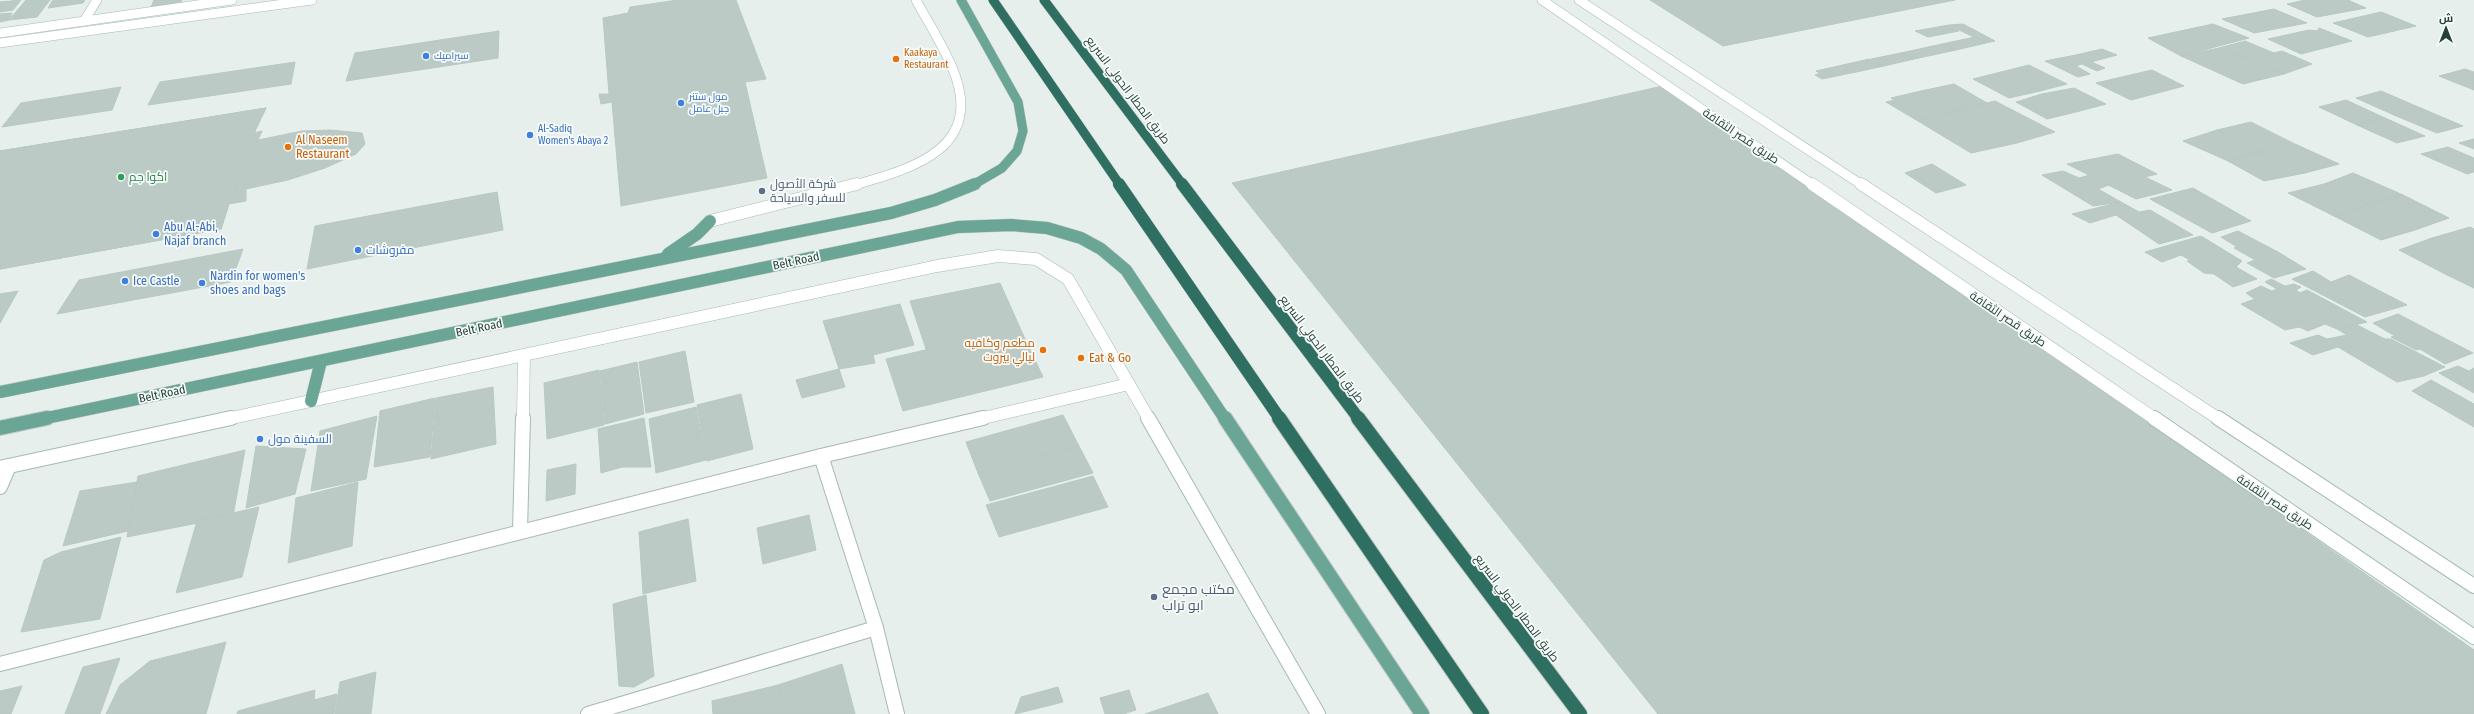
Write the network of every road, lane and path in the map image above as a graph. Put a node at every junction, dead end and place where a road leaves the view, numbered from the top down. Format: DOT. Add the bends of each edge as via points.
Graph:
graph roads {
  1 [pos="97,0"];
  2 [pos="232,0"];
  3 [pos="312,0"];
  4 [pos="916,0"];
  5 [pos="960,0"];
  6 [pos="993,0"];
  7 [pos="1044,0"];
  8 [pos="1542,0"];
  9 [pos="1579,0"];
  10 [pos="84,21"];
  11 [pos="0,33"];
  12 [pos="0,43"];
  13 [pos="710,221"];
  14 [pos="660,259"];
  15 [pos="524,355"];
  16 [pos="321,361"];
  17 [pos="1129,384"];
  18 [pos="0,392"];
  19 [pos="311,401"];
  20 [pos="0,428"];
  21 [pos="821,456"];
  22 [pos="5,467"];
  23 [pos="0,487"];
  24 [pos="520,531"];
  25 [pos="2474,586"];
  26 [pos="876,628"];
  27 [pos="2474,637"];
  28 [pos="0,664"];
  29 [pos="588,714"];
  30 [pos="897,714"];
  31 [pos="1318,714"];
  32 [pos="1422,714"];
  33 [pos="1482,714"];
  34 [pos="1580,714"];
  1 -- 10 [label="street"];
  2 -- 10 [label="street"];
  3 -- 12 [label="street"];
  4 -- 13 [label="street" via="954,71 961,92 962,112 959,126 949,141 931,156 913,166 877,179"];
  5 -- 14 [label="main road" via="1020,105 1024,129 1016,154 993,176 963,191 891,213"];
  6 -- 33 [label="highway"];
  7 -- 34 [label="highway, طريق المطار الحولي السريع"];
  8 -- 27 [label="street, طريق قصر الثقافة"];
  9 -- 25 [label="street, طريق قصر الثقافة"];
  10 -- 11 [label="street"];
  13 -- 14 [label="main road" via="680,247"];
  14 -- 18 [label="main road"];
  15 -- 17 [label="street" via="937,266 998,256 1036,259 1068,279"];
  15 -- 19 [label="street"];
  15 -- 24 [label="street"];
  16 -- 19 [label="main road"];
  16 -- 20 [label="main road, Belt Road"];
  16 -- 32 [label="main road, Belt Road" via="958,227 1014,224 1067,232 1096,246 1126,270"];
  17 -- 21 [label="street"];
  17 -- 31 [label="street"];
  19 -- 22 [label="street"];
  21 -- 24 [label="street"];
  21 -- 26 [label="street"];
  22 -- 23 [label="street"];
  24 -- 28 [label="street"];
  26 -- 29 [label="street"];
  26 -- 30 [label="street"];
}
